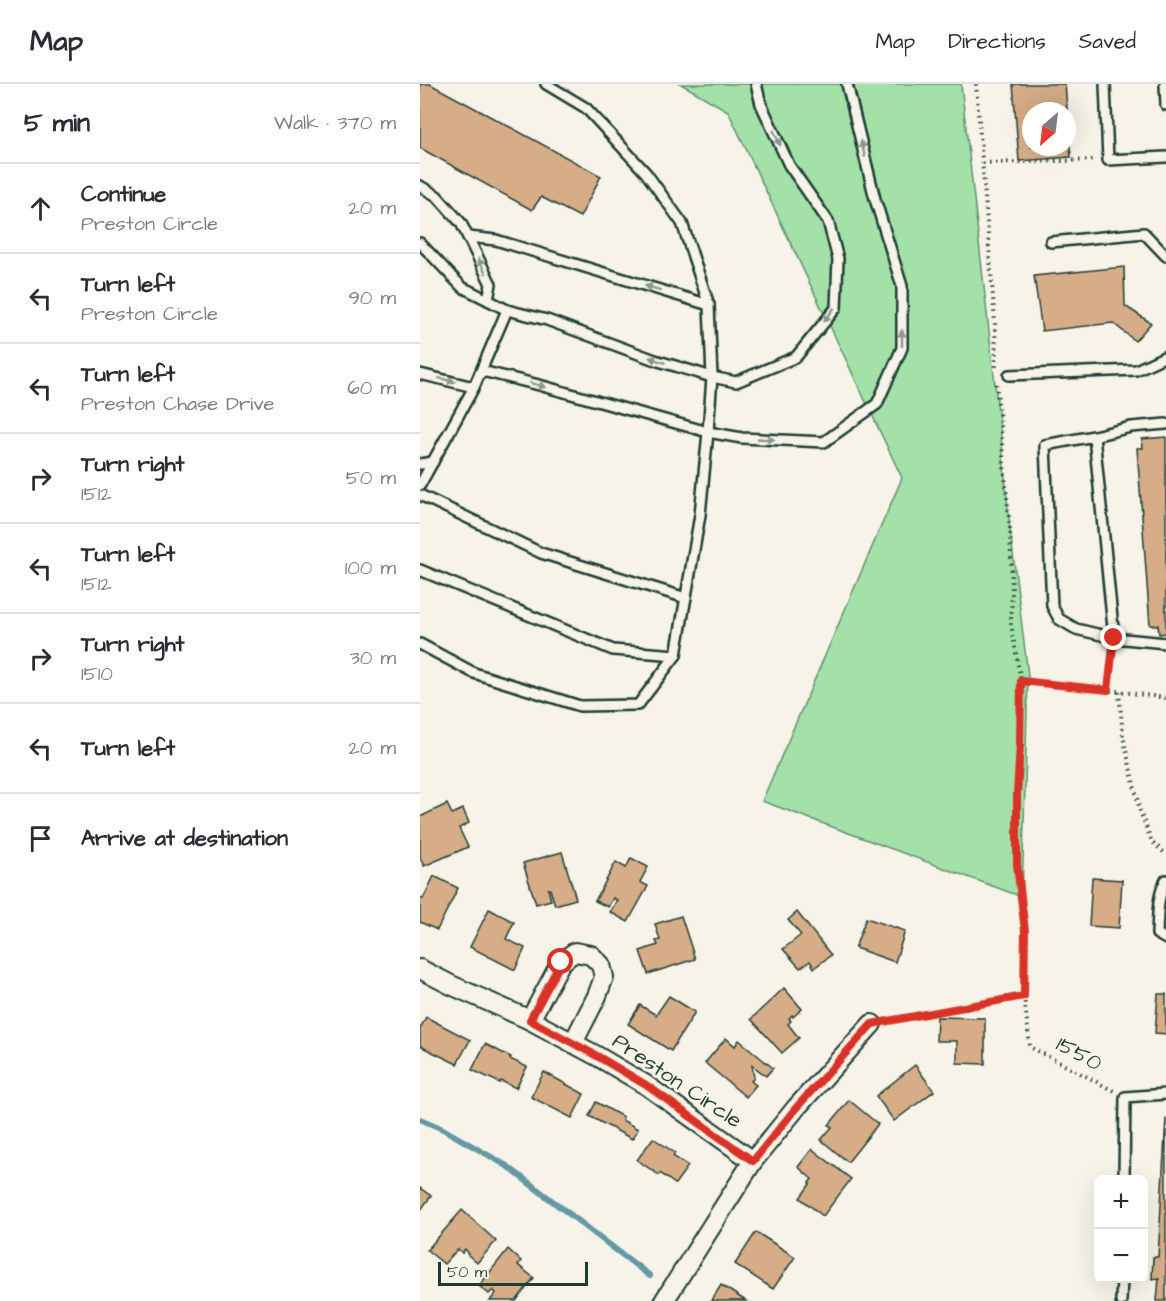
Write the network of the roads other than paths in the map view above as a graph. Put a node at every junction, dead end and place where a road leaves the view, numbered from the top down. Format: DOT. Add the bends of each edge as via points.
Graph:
graph roads {
  1 [pos="546,84"];
  2 [pos="756,84"];
  3 [pos="847,84"];
  4 [pos="1105,84"];
  5 [pos="1165,84"];
  6 [pos="1166,105"];
  7 [pos="1166,157"];
  8 [pos="420,186"];
  9 [pos="468,237"];
  10 [pos="1051,242"];
  11 [pos="420,243"];
  12 [pos="1166,256"];
  13 [pos="488,300"];
  14 [pos="709,305"];
  15 [pos="507,310"];
  16 [pos="1166,356"];
  17 [pos="482,371"];
  18 [pos="420,374"];
  19 [pos="1009,375"];
  20 [pos="712,377"];
  21 [pos="474,387"];
  22 [pos="1166,424"];
  23 [pos="708,432"];
  24 [pos="1094,436"];
  25 [pos="433,462"];
  26 [pos="420,465"];
  27 [pos="420,485"];
  28 [pos="420,495"];
  29 [pos="420,570"];
  30 [pos="686,598"];
  31 [pos="1114,638"];
  32 [pos="1166,643"];
  33 [pos="420,644"];
  34 [pos="676,655"];
  35 [pos="1166,880"];
  36 [pos="1166,939"];
  37 [pos="420,969"];
  38 [pos="530,1020"];
  39 [pos="872,1024"];
  40 [pos="573,1043"];
  41 [pos="1166,1094"];
  42 [pos="753,1161"];
  43 [pos="1124,1175"];
  44 [pos="1122,1283"];
  45 [pos="664,1301"];
  46 [pos="1121,1301"];
  1 -- 14 [label="lane" via="586,108 646,173 682,222"];
  2 -- 20 [label="lane, one-way" via="789,165 828,221 838,259 836,308 796,357 736,382"];
  23 -- 3 [label="lane, one-way" via="742,438 824,442 877,404 902,348 902,286 875,199"];
  4 -- 7 [label="lane" via="1108,160"];
  5 -- 6 [label="lane"];
  8 -- 9 [label="lane" via="437,196"];
  13 -- 9 [label="lane, one-way" via="491,284"];
  14 -- 9 [label="lane, one-way" via="496,240"];
  10 -- 12 [label="lane" via="1144,233"];
  11 -- 13 [label="lane" via="462,287"];
  13 -- 15 [label="lane"];
  14 -- 20 [label="lane"];
  15 -- 17 [label="lane"];
  20 -- 15 [label="lane, one-way"];
  16 -- 19 [label="lane" via="1136,370"];
  17 -- 21 [label="lane"];
  17 -- 23 [label="lane, one-way"];
  18 -- 21 [label="lane, one-way"];
  20 -- 23 [label="lane"];
  21 -- 25 [label="lane"];
  22 -- 24 [label="lane"];
  23 -- 30 [label="lane"];
  24 -- 31 [label="lane"];
  24 -- 31 [label="lane" via="1045,445 1052,606 1059,619 1076,629"];
  25 -- 26 [label="lane"];
  25 -- 27 [label="lane"];
  28 -- 30 [label="lane" via="541,553"];
  29 -- 34 [label="lane" via="613,650"];
  30 -- 34 [label="lane"];
  31 -- 32 [label="lane"];
  33 -- 34 [label="lane" via="474,673 580,706 638,705"];
  35 -- 36 [label="lane" via="1159,902 1157,934"];
  37 -- 38 [label="street, Preston Circle"];
  38 -- 40 [label="street, Preston Circle"];
  38 -- 40 [label="street, Preston Circle" via="561,962 575,952 591,955 601,965 604,977"];
  39 -- 42 [label="street"];
  40 -- 42 [label="street, Preston Circle" via="646,1085"];
  41 -- 43 [label="lane" via="1125,1097"];
  42 -- 45 [label="street"];
  44 -- 46 [label="lane"];
}
